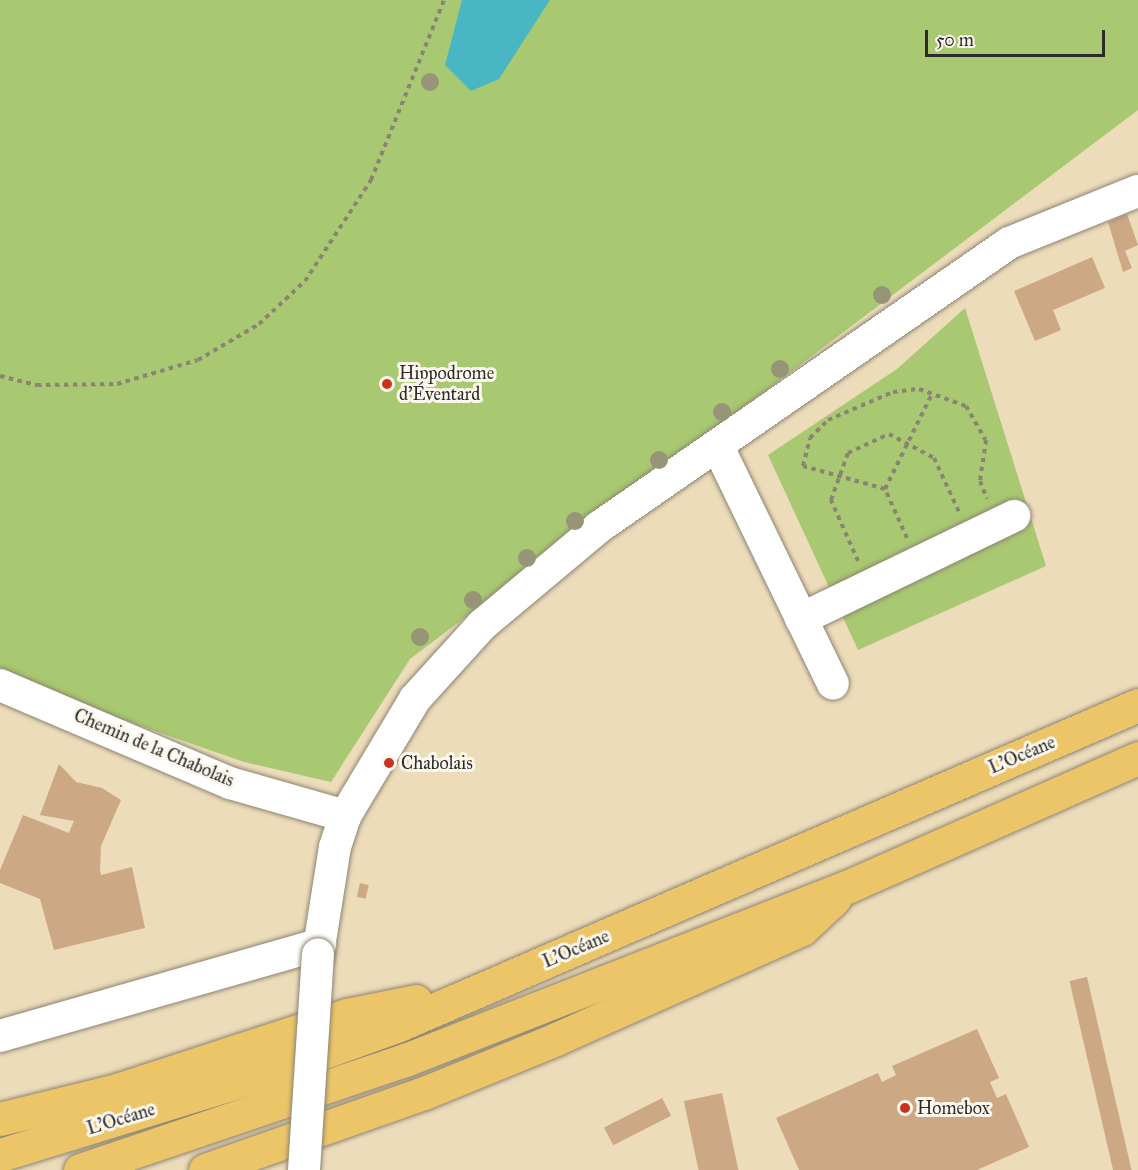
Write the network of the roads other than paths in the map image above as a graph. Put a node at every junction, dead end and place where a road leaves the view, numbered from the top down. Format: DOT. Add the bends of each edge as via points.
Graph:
graph roads {
  1 [pos="1138,191"];
  2 [pos="718,447"];
  3 [pos="995,526"];
  4 [pos="801,620"];
  5 [pos="0,684"];
  6 [pos="832,684"];
  7 [pos="1138,705"];
  8 [pos="1138,758"];
  9 [pos="345,816"];
  10 [pos="847,887"];
  11 [pos="319,949"];
  12 [pos="486,988"];
  13 [pos="0,1035"];
  14 [pos="0,1119"];
  15 [pos="0,1155"];
  16 [pos="80,1170"];
  17 [pos="205,1170"];
  18 [pos="304,1170"];
  1 -- 2 [label="street" via="1009,243"];
  2 -- 4 [label="street"];
  2 -- 9 [label="street" via="599,526 482,625 416,699"];
  3 -- 4 [label="street"];
  4 -- 6 [label="street"];
  5 -- 9 [label="street, Chemin de la Chabolais" via="230,783"];
  7 -- 12 [label="highway, L’Océane"];
  8 -- 10 [label="highway, L’Océane"];
  9 -- 11 [label="street" via="334,848"];
  10 -- 16 [label="highway, L’Océane" via="405,1060"];
  10 -- 17 [label="highway" via="802,929 556,1039 424,1093"];
  11 -- 13 [label="street"];
  11 -- 18 [label="street, bridge"];
  12 -- 14 [label="highway" via="347,1015 117,1090"];
  12 -- 15 [label="highway, L’Océane" via="266,1073"];
}
